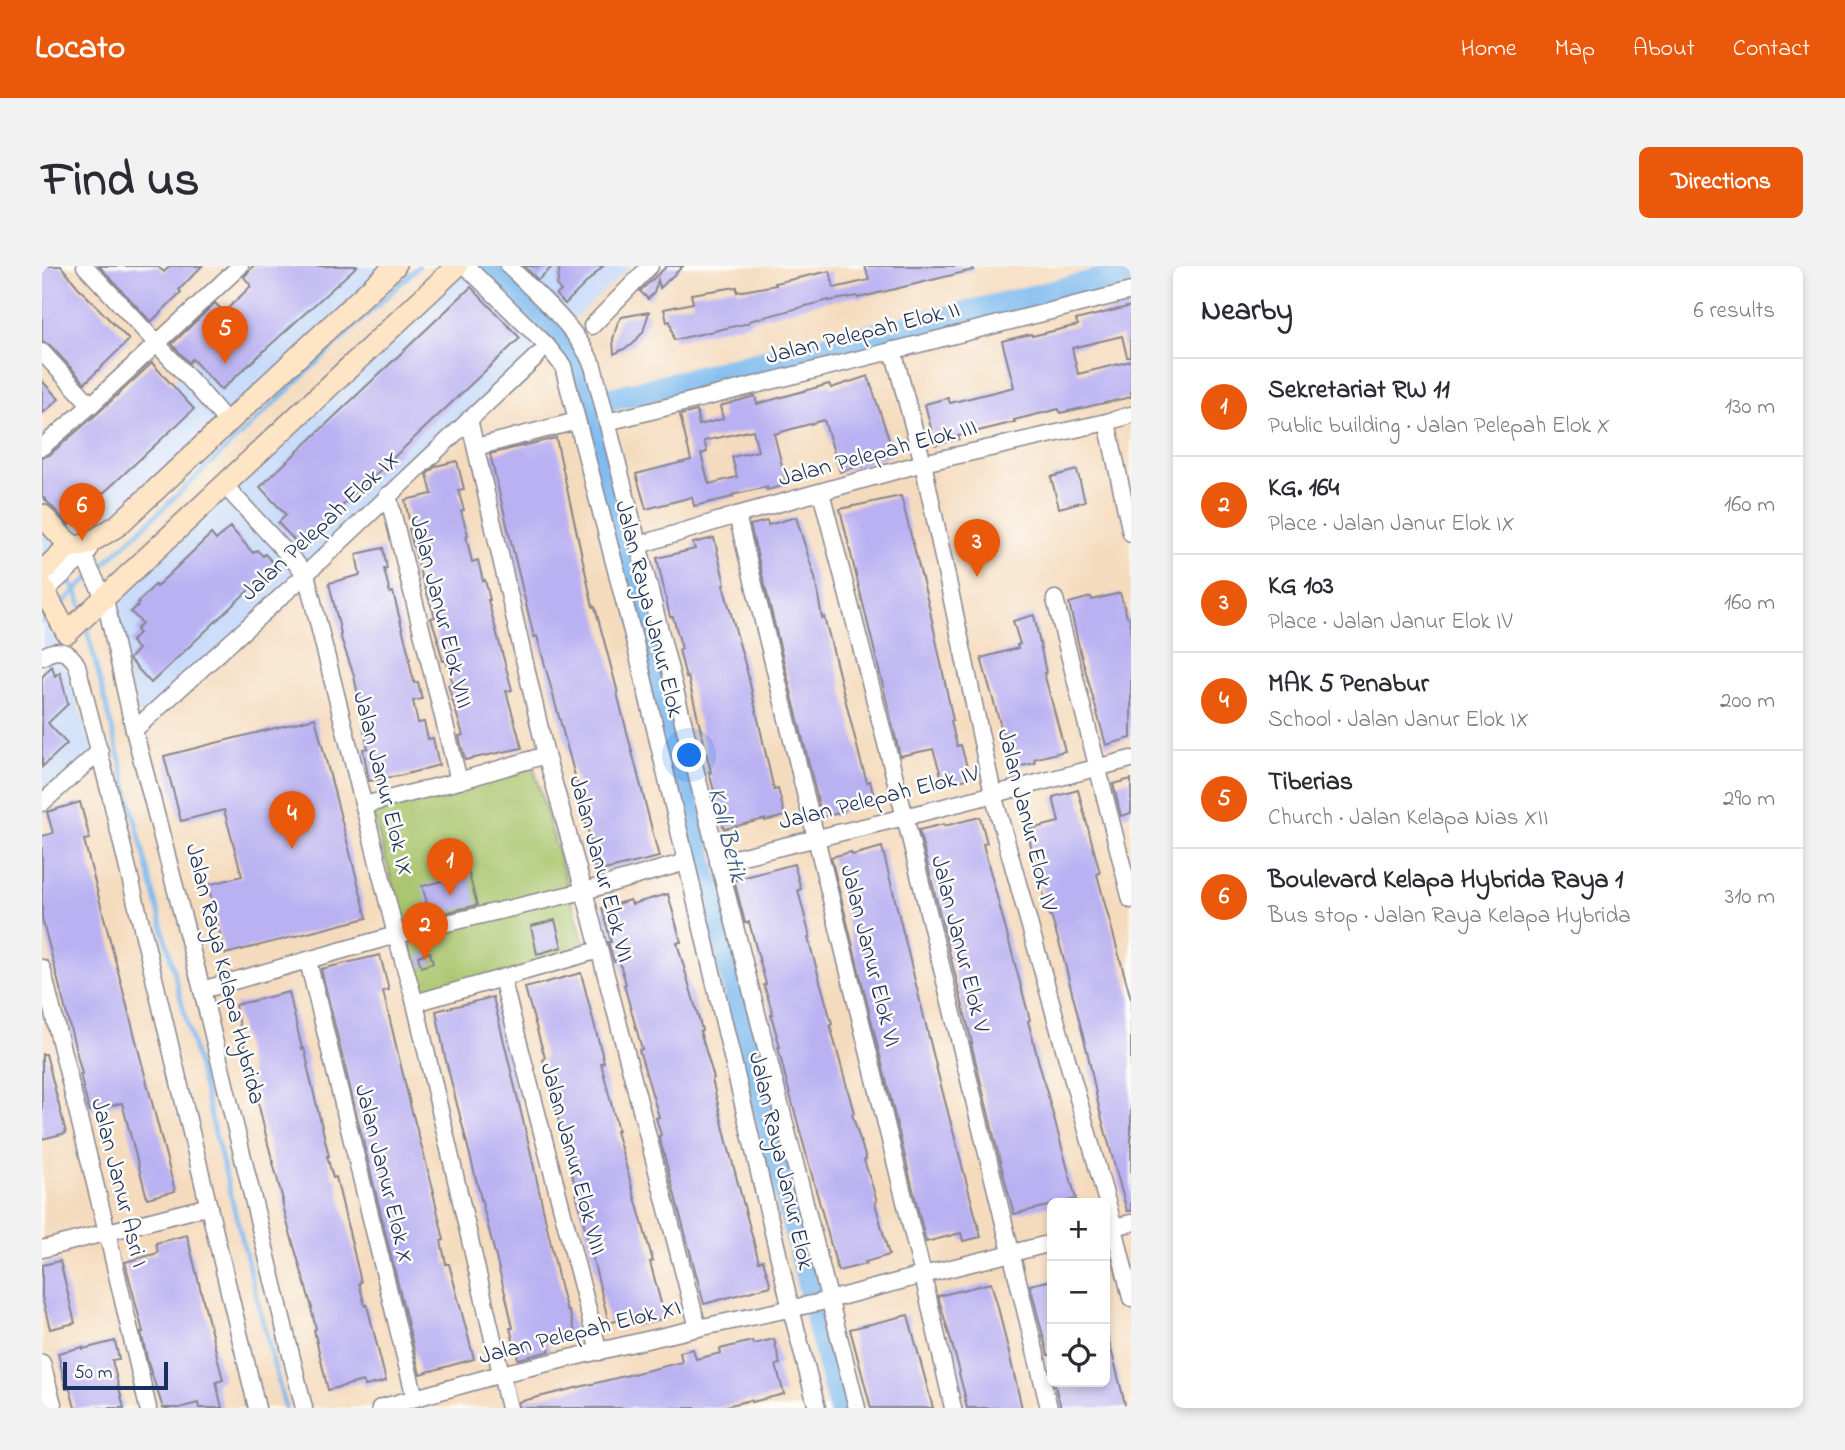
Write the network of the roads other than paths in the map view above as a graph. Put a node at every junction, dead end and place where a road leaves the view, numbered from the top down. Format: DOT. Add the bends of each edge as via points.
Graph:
graph roads {
  1 [pos="85,266"];
  2 [pos="395,266"];
  3 [pos="457,266"];
  4 [pos="466,266"];
  5 [pos="509,266"];
  6 [pos="650,266"];
  7 [pos="230,269"];
  8 [pos="1131,291"];
  9 [pos="592,326"];
  10 [pos="157,344"];
  11 [pos="893,350"];
  12 [pos="42,352"];
  13 [pos="538,355"];
  14 [pos="91,405"];
  15 [pos="1131,415"];
  16 [pos="469,419"];
  17 [pos="606,420"];
  18 [pos="577,421"];
  19 [pos="1107,422"];
  20 [pos="228,423"];
  21 [pos="42,447"];
  22 [pos="476,447"];
  23 [pos="923,463"];
  24 [pos="225,486"];
  25 [pos="821,492"];
  26 [pos="388,495"];
  27 [pos="42,515"];
  28 [pos="737,515"];
  29 [pos="1131,533"];
  30 [pos="639,545"];
  31 [pos="58,573"];
  32 [pos="306,575"];
  33 [pos="101,598"];
  34 [pos="1055,599"];
  35 [pos="69,629"];
  36 [pos="42,656"];
  37 [pos="134,730"];
  38 [pos="100,751"];
  39 [pos="546,755"];
  40 [pos="1131,759"];
  41 [pos="1097,768"];
  42 [pos="459,781"];
  43 [pos="993,794"];
  44 [pos="42,803"];
  45 [pos="364,805"];
  46 [pos="905,817"];
  47 [pos="816,838"];
  48 [pos="686,862"];
  49 [pos="718,862"];
  50 [pos="584,891"];
  51 [pos="1131,900"];
  52 [pos="396,935"];
  53 [pos="599,950"];
  54 [pos="308,961"];
  55 [pos="42,968"];
  56 [pos="502,978"];
  57 [pos="202,990"];
  58 [pos="415,1003"];
  59 [pos="1102,1198"];
  60 [pos="209,1206"];
  61 [pos="1131,1223"];
  62 [pos="1110,1228"];
  63 [pos="107,1232"];
  64 [pos="1047,1244"];
  65 [pos="42,1249"];
  66 [pos="1010,1254"];
  67 [pos="923,1275"];
  68 [pos="1131,1298"];
  69 [pos="822,1302"];
  70 [pos="794,1308"];
  71 [pos="698,1328"];
  72 [pos="599,1352"];
  73 [pos="42,1363"];
  74 [pos="501,1374"];
  75 [pos="415,1398"];
  76 [pos="810,1407"];
  77 [pos="54,1408"];
  78 [pos="148,1408"];
  79 [pos="257,1408"];
  80 [pos="304,1408"];
  81 [pos="380,1408"];
  82 [pos="509,1408"];
  83 [pos="857,1408"];
  84 [pos="953,1408"];
  85 [pos="1049,1408"];
  1 -- 10 [label="street"];
  2 -- 20 [label="main road"];
  3 -- 24 [label="main road"];
  4 -- 18 [label="street, Jalan Raya Janur Elok" via="563,366"];
  5 -- 17 [label="street, Jalan Raya Janur Elok" via="586,349"];
  6 -- 9 [label="street"];
  7 -- 10 [label="street"];
  8 -- 11 [label="street, Jalan Pelepah Elok II"];
  10 -- 14 [label="street"];
  10 -- 20 [label="street"];
  11 -- 17 [label="street, Jalan Pelepah Elok II"];
  11 -- 23 [label="street, Jalan Janur Elok IV"];
  12 -- 14 [label="street"];
  13 -- 16 [label="street, Jalan Pelepah Elok IX"];
  14 -- 21 [label="street"];
  15 -- 19 [label="street, Jalan Pelepah Elok III"];
  16 -- 22 [label="street, Jalan Janur Elok VII"];
  16 -- 26 [label="street, Jalan Pelepah Elok IX"];
  17 -- 30 [label="street, Jalan Raya Janur Elok"];
  18 -- 22 [label="street"];
  18 -- 48 [label="street, Jalan Raya Janur Elok"];
  19 -- 23 [label="street, Jalan Pelepah Elok III"];
  19 -- 29 [label="street"];
  20 -- 31 [label="main road" via="117,526 80,548"];
  22 -- 39 [label="street, Jalan Janur Elok VII"];
  23 -- 25 [label="street, Jalan Pelepah Elok III"];
  23 -- 43 [label="street, Jalan Janur Elok IV"];
  24 -- 32 [label="street, Jalan Janur Elok IX"];
  24 -- 33 [label="main road"];
  25 -- 28 [label="street, Jalan Pelepah Elok III"];
  25 -- 46 [label="street, Jalan Janur Elok V"];
  26 -- 32 [label="street, Jalan Pelepah Elok IX"];
  26 -- 42 [label="street, Jalan Janur Elok VIII"];
  27 -- 31 [label="main road, Jalan Raya Kelapa Hybrida"];
  28 -- 30 [label="street, Jalan Pelepah Elok III"];
  28 -- 47 [label="street, Jalan Janur Elok VI"];
  30 -- 49 [label="street, Jalan Raya Janur Elok"];
  31 -- 33 [label="street, Jalan Raya Kelapa Hybrida"];
  31 -- 35 [label="main road, Jalan Raya Kelapa Hybrida"];
  32 -- 37 [label="street, Jalan Pelepah Elok IX"];
  32 -- 45 [label="street, Jalan Janur Elok IX"];
  33 -- 35 [label="main road"];
  33 -- 37 [label="street, Jalan Raya Kelapa Hybrida"];
  34 -- 41 [label="street"];
  35 -- 36 [label="street"];
  36 -- 38 [label="street" via="56,651 74,658"];
  37 -- 57 [label="street, Jalan Raya Kelapa Hybrida"];
  38 -- 44 [label="street"];
  38 -- 60 [label="street"];
  39 -- 42 [label="street"];
  39 -- 50 [label="street, Jalan Janur Elok VII"];
  40 -- 41 [label="street, Jalan Pelepah Elok IV"];
  41 -- 43 [label="street, Jalan Pelepah Elok IV"];
  41 -- 51 [label="street"];
  42 -- 45 [label="street"];
  43 -- 46 [label="street, Jalan Pelepah Elok IV"];
  43 -- 59 [label="street, Jalan Janur Elok IV"];
  45 -- 52 [label="street, Jalan Janur Elok IX"];
  46 -- 47 [label="street, Jalan Pelepah Elok IV"];
  46 -- 66 [label="street, Jalan Janur Elok V"];
  47 -- 49 [label="street, Jalan Pelepah Elok IV"];
  47 -- 67 [label="street, Jalan Janur Elok VI"];
  48 -- 50 [label="street"];
  48 -- 70 [label="street, Jalan Raya Janur Elok"];
  49 -- 69 [label="street, Jalan Raya Janur Elok"];
  50 -- 52 [label="street"];
  50 -- 53 [label="street, Jalan Janur Elok VII"];
  52 -- 54 [label="street"];
  52 -- 58 [label="street, Jalan Janur Elok IX"];
  53 -- 56 [label="street"];
  53 -- 71 [label="street, Jalan Janur Elok VII"];
  54 -- 57 [label="street"];
  54 -- 75 [label="street, Jalan Janur Elok X"];
  55 -- 63 [label="street, Jalan Janur Asri I"];
  56 -- 58 [label="street"];
  56 -- 72 [label="street, Jalan Janur Elok VIII"];
  57 -- 80 [label="street, Jalan Raya Kelapa Hybrida"];
  58 -- 74 [label="street, Jalan Janur Elok IX"];
  60 -- 63 [label="street"];
  60 -- 79 [label="street"];
  61 -- 62 [label="street"];
  62 -- 68 [label="street, Jalan Janur Elok IV"];
  63 -- 65 [label="street"];
  63 -- 78 [label="street, Jalan Janur Asri I"];
  64 -- 66 [label="street, Jalan Pelepah Elok XI"];
  66 -- 67 [label="street, Jalan Pelepah Elok XI"];
  66 -- 85 [label="street, Jalan Janur Elok V"];
  67 -- 69 [label="street, Jalan Pelepah Elok XI"];
  67 -- 84 [label="street, Jalan Janur Elok VI"];
  69 -- 70 [label="street, Jalan Pelepah Elok XI"];
  69 -- 83 [label="street, Jalan Raya Janur Elok"];
  70 -- 71 [label="street, Jalan Pelepah Elok XI"];
  70 -- 76 [label="street, Jalan Raya Janur Elok"];
  71 -- 72 [label="street, Jalan Pelepah Elok XI"];
  72 -- 74 [label="street, Jalan Pelepah Elok XI"];
  73 -- 77 [label="street"];
  74 -- 75 [label="street, Jalan Pelepah Elok XI"];
  74 -- 82 [label="street, Jalan Janur Elok IX"];
  75 -- 81 [label="street, Jalan Pelepah Elok XI"];
}
